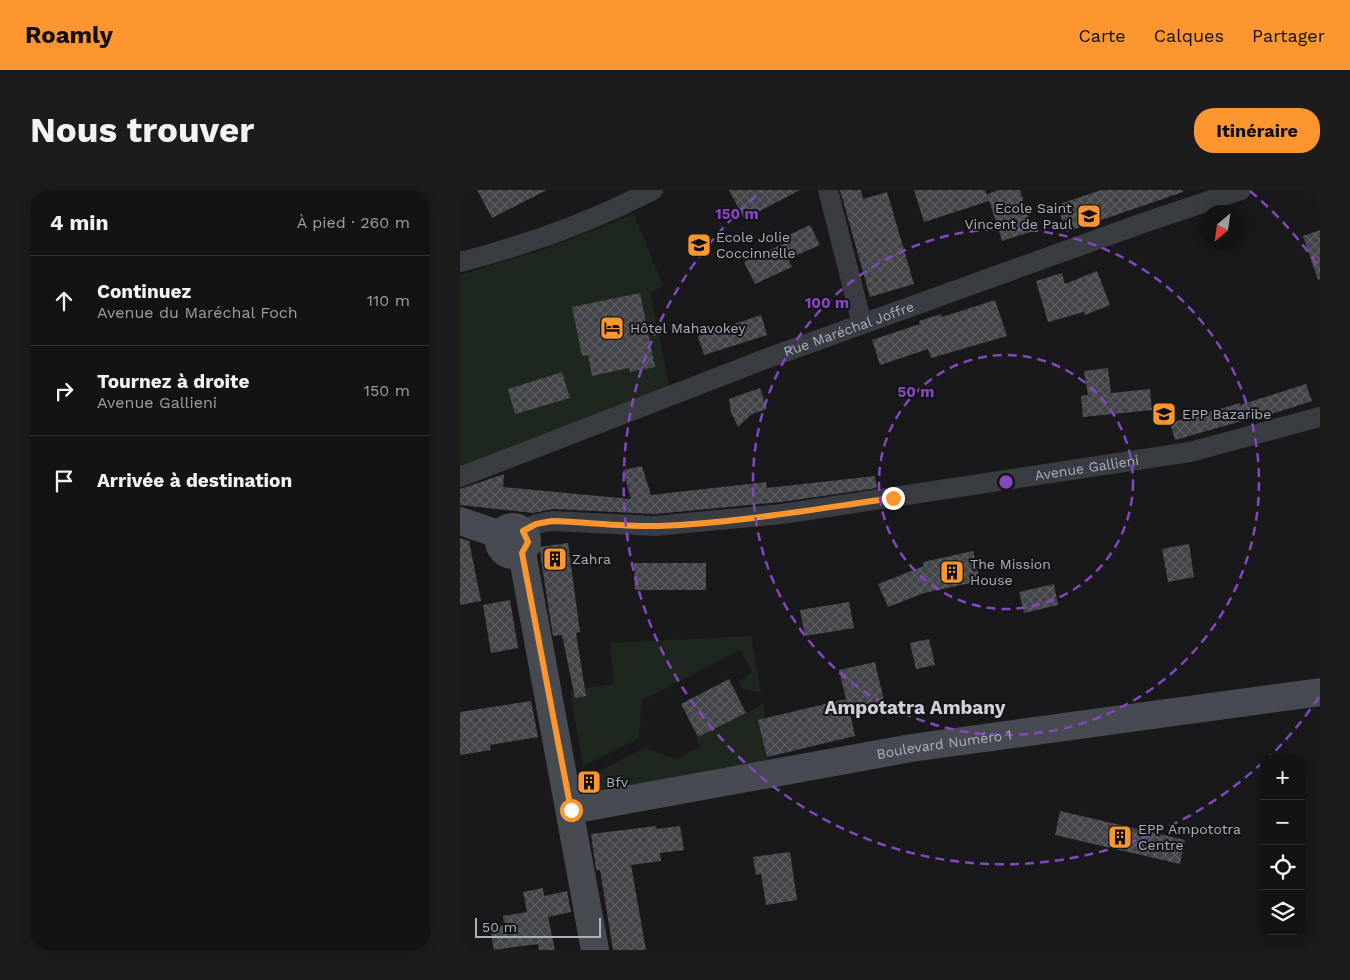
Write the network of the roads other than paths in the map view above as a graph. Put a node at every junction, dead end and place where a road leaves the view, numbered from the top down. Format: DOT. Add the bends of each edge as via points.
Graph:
graph roads {
  1 [pos="653,190"];
  2 [pos="828,190"];
  3 [pos="1241,190"];
  4 [pos="460,262"];
  5 [pos="862,324"];
  6 [pos="1320,417"];
  7 [pos="460,477"];
  8 [pos="460,521"];
  9 [pos="515,540"];
  10 [pos="1320,692"];
  11 [pos="571,810"];
  12 [pos="595,950"];
  1 -- 4 [label="street" via="584,222 516,247"];
  2 -- 5 [label="street"];
  3 -- 5 [label="street, Rue Maréchal Joffre"];
  5 -- 7 [label="street, Rue Maréchal Joffre"];
  6 -- 9 [label="street, Avenue Gallieni" via="1190,452 800,511 655,526 552,521 536,524"];
  8 -- 9 [label="main road"];
  9 -- 11 [label="main road"];
  10 -- 11 [label="main road, Boulevard Numéro 1" via="911,748"];
  11 -- 12 [label="main road"];
}
